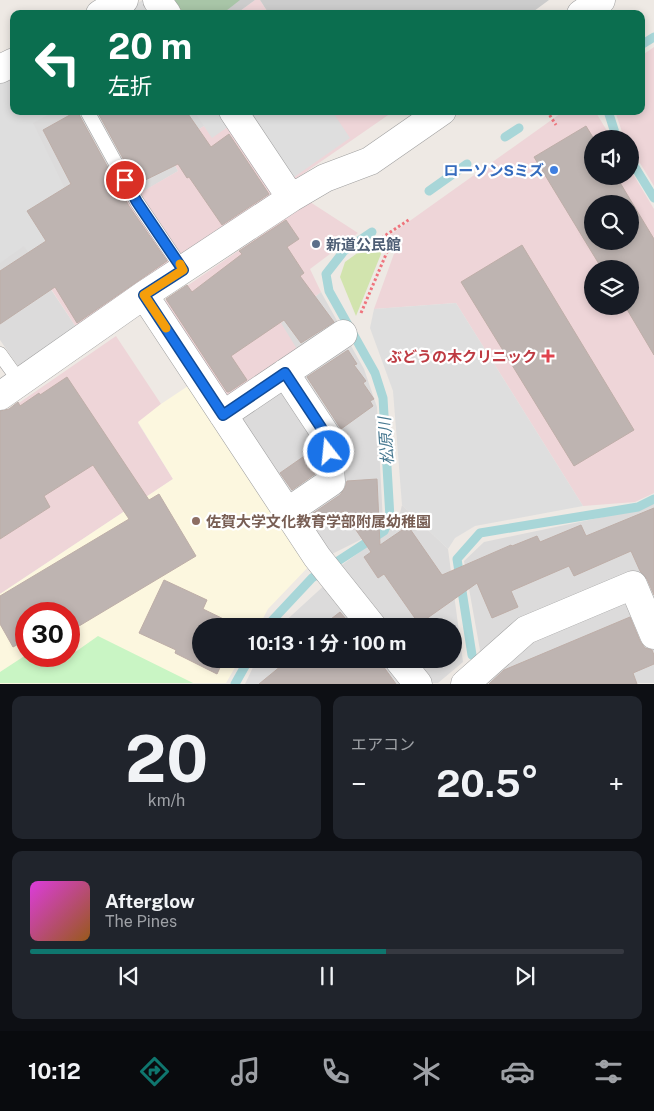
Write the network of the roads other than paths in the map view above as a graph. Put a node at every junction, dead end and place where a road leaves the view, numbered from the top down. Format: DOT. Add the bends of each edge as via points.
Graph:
graph roads {
  1 [pos="124,0"];
  2 [pos="601,0"];
  3 [pos="107,10"];
  4 [pos="587,10"];
  5 [pos="89,115"];
  6 [pos="236,115"];
  7 [pos="436,115"];
  8 [pos="291,198"];
  9 [pos="183,270"];
  10 [pos="144,295"];
  11 [pos="352,324"];
  12 [pos="0,354"];
  13 [pos="285,373"];
  14 [pos="10,389"];
  15 [pos="223,415"];
  16 [pos="287,512"];
  17 [pos="366,618"];
  18 [pos="654,635"];
  19 [pos="405,668"];
  20 [pos="418,684"];
  21 [pos="465,684"];
  1 -- 3 [label="street"];
  2 -- 4 [label="street"];
  5 -- 9 [label="lane" via="137,202"];
  6 -- 8 [label="street"];
  7 -- 8 [label="street" via="370,161 325,178"];
  8 -- 9 [label="street"];
  9 -- 10 [label="street"];
  10 -- 14 [label="street"];
  10 -- 15 [label="street"];
  11 -- 13 [label="street"];
  12 -- 14 [label="lane"];
  13 -- 15 [label="street"];
  13 -- 16 [label="street" via="328,438 332,482"];
  15 -- 16 [label="street"];
  16 -- 17 [label="street" via="316,557"];
  18 -- 21 [label="street" via="633,584 526,630"];
  19 -- 20 [label="street"];
}
